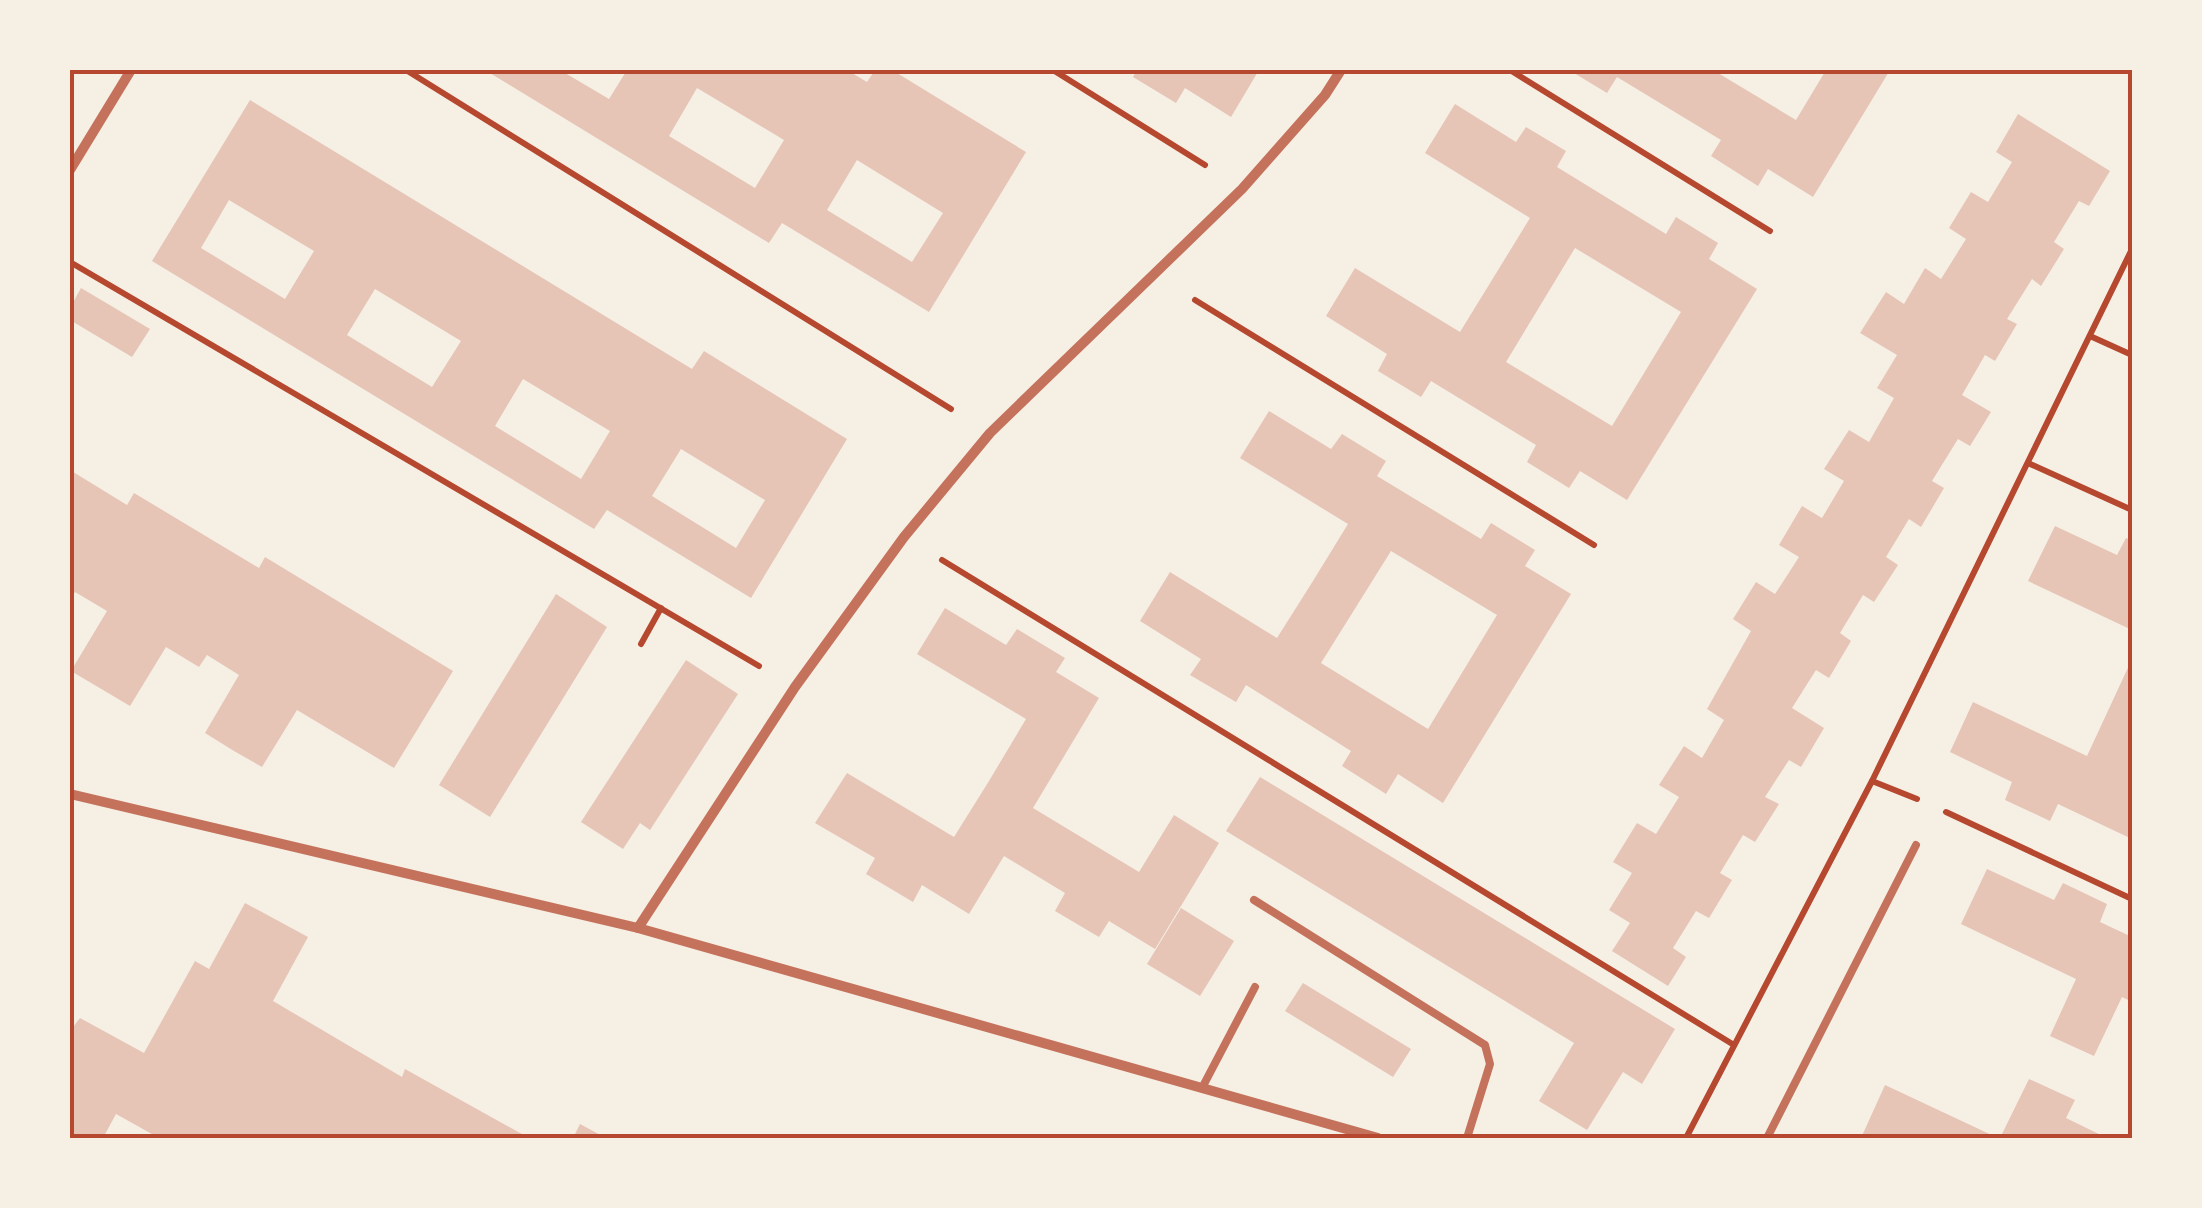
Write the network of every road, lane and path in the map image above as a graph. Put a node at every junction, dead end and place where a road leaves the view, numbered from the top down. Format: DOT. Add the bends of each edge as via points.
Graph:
graph roads {
  1 [pos="131,70"];
  2 [pos="406,70"];
  3 [pos="1053,70"];
  4 [pos="1340,70"];
  5 [pos="1510,70"];
  6 [pos="70,170"];
  7 [pos="1242,189"];
  8 [pos="1770,231"];
  9 [pos="2132,248"];
  10 [pos="70,262"];
  11 [pos="1154,275"];
  12 [pos="2090,336"];
  13 [pos="2132,355"];
  14 [pos="990,433"];
  15 [pos="2028,463"];
  16 [pos="2132,510"];
  17 [pos="904,537"];
  18 [pos="1594,544"];
  19 [pos="661,608"];
  20 [pos="641,644"];
  21 [pos="795,687"];
  22 [pos="1872,780"];
  23 [pos="70,794"];
  24 [pos="1920,801"];
  25 [pos="1936,808"];
  26 [pos="1916,846"];
  27 [pos="2132,899"];
  28 [pos="1254,900"];
  29 [pos="638,928"];
  30 [pos="1255,987"];
  31 [pos="1734,1044"];
  32 [pos="1202,1088"];
  33 [pos="1378,1138"];
  34 [pos="1467,1138"];
  35 [pos="1686,1138"];
  36 [pos="1766,1138"];
  1 -- 6 [label="street"];
  2 -- 14 [label="path"];
  3 -- 7 [label="path"];
  4 -- 7 [label="street"];
  5 -- 8 [label="path"];
  7 -- 11 [label="street"];
  9 -- 12 [label="path"];
  10 -- 19 [label="path"];
  11 -- 14 [label="street"];
  11 -- 18 [label="path"];
  12 -- 13 [label="path"];
  12 -- 15 [label="path"];
  14 -- 17 [label="street"];
  15 -- 16 [label="path"];
  15 -- 22 [label="path"];
  17 -- 21 [label="street"];
  17 -- 31 [label="path"];
  19 -- 20 [label="path"];
  19 -- 21 [label="path"];
  21 -- 29 [label="street"];
  22 -- 24 [label="path"];
  22 -- 31 [label="path"];
  23 -- 29 [label="street"];
  25 -- 27 [label="path"];
  26 -- 36 [label="lane"];
  28 -- 34 [label="lane" via="1485,1045 1490,1064"];
  29 -- 32 [label="street"];
  30 -- 32 [label="lane"];
  31 -- 35 [label="path"];
  32 -- 33 [label="street"];
}
